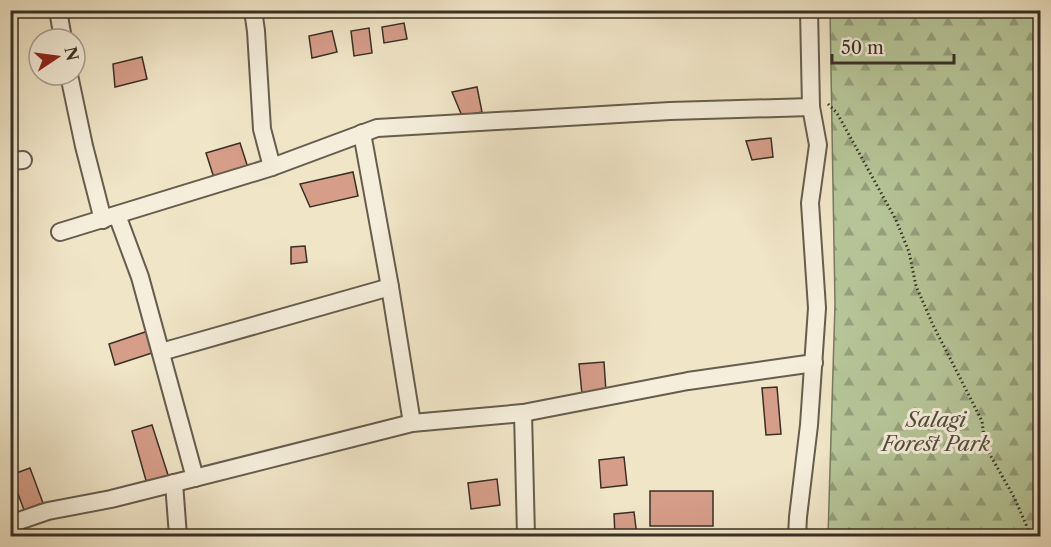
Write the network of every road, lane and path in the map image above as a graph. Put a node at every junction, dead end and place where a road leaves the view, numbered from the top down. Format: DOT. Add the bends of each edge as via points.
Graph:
graph roads {
  1 [pos="58,10"];
  2 [pos="253,10"];
  3 [pos="809,10"];
  4 [pos="61,27"];
  5 [pos="72,87"];
  6 [pos="811,88"];
  7 [pos="811,107"];
  8 [pos="362,133"];
  9 [pos="272,167"];
  10 [pos="110,217"];
  11 [pos="60,232"];
  12 [pos="390,287"];
  13 [pos="161,352"];
  14 [pos="814,363"];
  15 [pos="523,413"];
  16 [pos="412,423"];
  17 [pos="195,478"];
  18 [pos="174,483"];
  19 [pos="10,524"];
  20 [pos="178,537"];
  21 [pos="526,537"];
  22 [pos="797,537"];
  23 [pos="1031,537"];
  1 -- 4 [label="street"];
  2 -- 9 [label="street" via="262,129"];
  3 -- 6 [label="street"];
  5 -- 10 [label="street" via="84,146"];
  6 -- 7 [label="street"];
  6 -- 23 [label="path" via="837,113 896,220 933,325 982,422 984,446 1014,497"];
  7 -- 8 [label="street" via="669,111 377,128"];
  7 -- 14 [label="street" via="818,145 810,203 817,308"];
  8 -- 9 [label="street"];
  8 -- 12 [label="street"];
  9 -- 10 [label="street"];
  10 -- 11 [label="street"];
  10 -- 13 [label="street" via="140,277"];
  12 -- 13 [label="street"];
  12 -- 16 [label="street"];
  13 -- 17 [label="street"];
  14 -- 15 [label="street" via="688,381"];
  14 -- 22 [label="street"];
  15 -- 16 [label="street"];
  15 -- 21 [label="street"];
  16 -- 17 [label="street"];
  17 -- 18 [label="street"];
  18 -- 19 [label="street" via="48,511"];
  18 -- 20 [label="street"];
}
